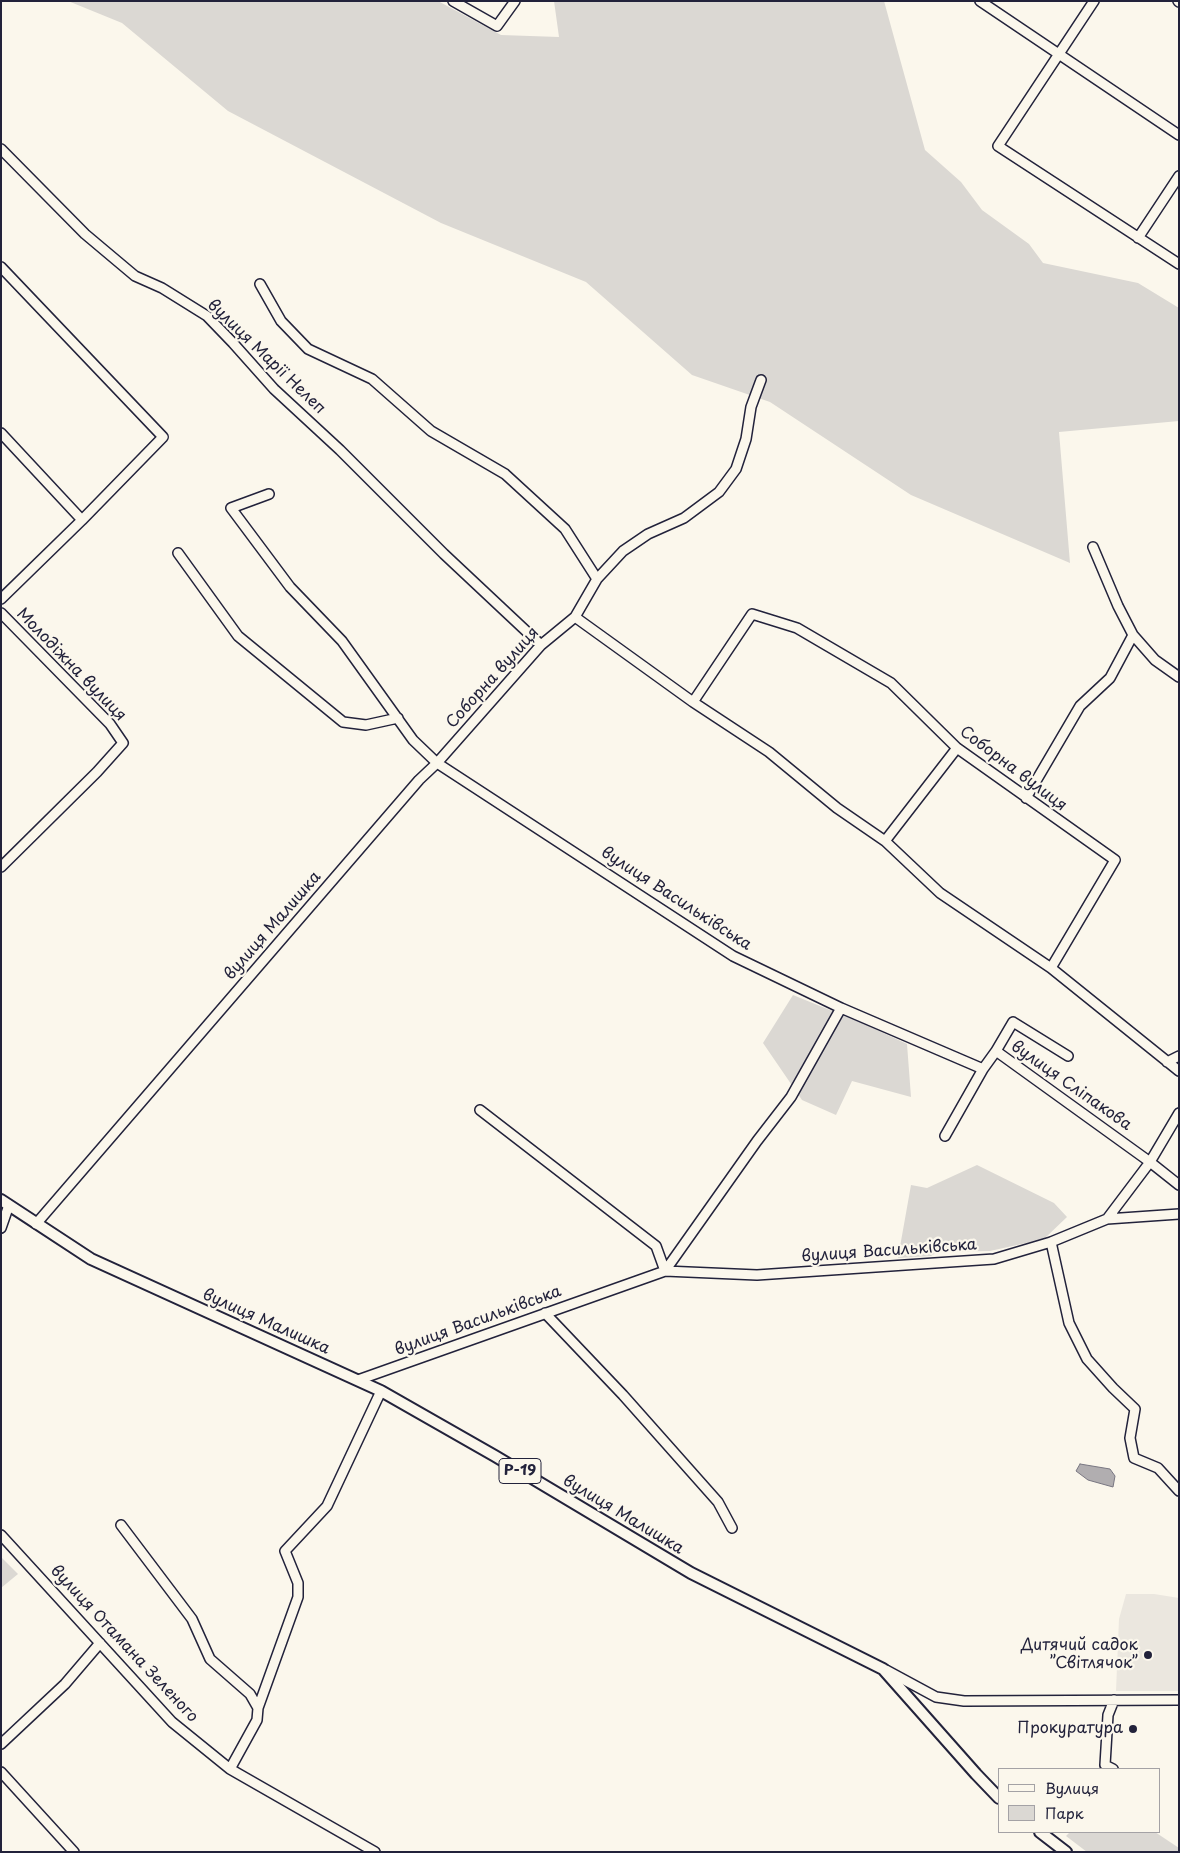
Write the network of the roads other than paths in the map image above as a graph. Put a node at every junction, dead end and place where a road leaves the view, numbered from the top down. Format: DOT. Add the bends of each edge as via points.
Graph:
graph roads {
  1 [pos="452,1"];
  2 [pos="515,1"];
  3 [pos="980,1"];
  4 [pos="1094,1"];
  5 [pos="1059,55"];
  6 [pos="1179,135"];
  7 [pos="1,149"];
  8 [pos="1179,176"];
  9 [pos="1138,238"];
  10 [pos="1179,264"];
  11 [pos="1,267"];
  12 [pos="260,284"];
  13 [pos="761,380"];
  14 [pos="1,433"];
  15 [pos="269,494"];
  16 [pos="82,520"];
  17 [pos="1093,547"];
  18 [pos="178,553"];
  19 [pos="597,578"];
  20 [pos="1,599"];
  21 [pos="1,613"];
  22 [pos="575,618"];
  23 [pos="1133,635"];
  24 [pos="541,645"];
  25 [pos="1179,677"];
  26 [pos="693,702"];
  27 [pos="398,718"];
  28 [pos="957,748"];
  29 [pos="437,763"];
  30 [pos="1026,798"];
  31 [pos="885,841"];
  32 [pos="1,868"];
  33 [pos="1051,968"];
  34 [pos="841,1008"];
  35 [pos="996,1051"];
  36 [pos="1068,1056"];
  37 [pos="1179,1056"];
  38 [pos="1168,1062"];
  39 [pos="983,1069"];
  40 [pos="1179,1071"];
  41 [pos="480,1110"];
  42 [pos="1179,1113"];
  43 [pos="945,1136"];
  44 [pos="1150,1162"];
  45 [pos="1179,1185"];
  46 [pos="5,1203"];
  47 [pos="1179,1214"];
  48 [pos="1107,1219"];
  49 [pos="36,1224"];
  50 [pos="1,1228"];
  51 [pos="1051,1242"];
  52 [pos="665,1271"];
  53 [pos="545,1313"];
  54 [pos="358,1380"];
  55 [pos="381,1391"];
  56 [pos="1179,1492"];
  57 [pos="121,1524"];
  58 [pos="732,1528"];
  59 [pos="1,1534"];
  60 [pos="100,1643"];
  61 [pos="883,1669"];
  62 [pos="1114,1700"];
  63 [pos="1179,1700"];
  64 [pos="258,1708"];
  65 [pos="1,1744"];
  66 [pos="1111,1768"];
  67 [pos="230,1769"];
  68 [pos="1,1772"];
  69 [pos="998,1797"];
  70 [pos="1041,1833"];
  71 [pos="74,1852"];
  72 [pos="375,1852"];
  73 [pos="1066,1852"];
  1 -- 2 [label="street" via="497,26"];
  3 -- 5 [label="street"];
  4 -- 5 [label="street"];
  5 -- 6 [label="street"];
  5 -- 9 [label="street" via="998,146"];
  7 -- 24 [label="street, вулиця Марії Нелеп" via="85,234 135,276 162,288 207,316 274,389"];
  8 -- 9 [label="street"];
  9 -- 10 [label="street"];
  11 -- 16 [label="street" via="162,437"];
  12 -- 19 [label="street" via="280,321 308,349 372,379 431,431 505,474 565,529"];
  13 -- 19 [label="street, Соборна вулиця" via="736,469 719,492 684,518 648,534 622,551"];
  14 -- 16 [label="street"];
  15 -- 27 [label="street, вулиця Васильківська" via="231,508 290,587 342,641"];
  16 -- 20 [label="street"];
  17 -- 23 [label="street"];
  18 -- 27 [label="street" via="238,636 343,722 366,725"];
  19 -- 22 [label="street, Соборна вулиця"];
  21 -- 32 [label="street, Молодіжна вулиця" via="110,724 123,742"];
  22 -- 24 [label="street, Соборна вулиця"];
  22 -- 26 [label="street"];
  23 -- 25 [label="street" via="1155,660"];
  23 -- 30 [label="street" via="1110,678 1080,706"];
  24 -- 29 [label="street, Соборна вулиця"];
  26 -- 28 [label="street, Соборна вулиця" via="752,614 797,628 892,683"];
  26 -- 31 [label="street" via="769,752 837,808"];
  27 -- 29 [label="street, вулиця Васильківська" via="413,740"];
  28 -- 30 [label="street, Соборна вулиця"];
  28 -- 31 [label="street"];
  29 -- 34 [label="street, вулиця Васильківська" via="733,956"];
  29 -- 49 [label="street, вулиця Малишка"];
  30 -- 33 [label="street, Соборна вулиця" via="1115,860"];
  31 -- 33 [label="street" via="940,893"];
  33 -- 38 [label="street"];
  34 -- 39 [label="street, вулиця Васильківська"];
  34 -- 52 [label="street" via="792,1097"];
  35 -- 36 [label="street" via="1013,1022"];
  35 -- 39 [label="street, вулиця Сліпакова"];
  35 -- 44 [label="street, вулиця Сліпакова"];
  37 -- 38 [label="street"];
  38 -- 40 [label="street"];
  39 -- 43 [label="street, вулиця Сліпакова"];
  41 -- 52 [label="street" via="656,1246"];
  42 -- 44 [label="street"];
  44 -- 45 [label="street"];
  44 -- 48 [label="street"];
  46 -- 49 [label="main road, вулиця Малишка / Р-19"];
  46 -- 50 [label="street"];
  47 -- 48 [label="street"];
  48 -- 51 [label="street, вулиця Васильківська"];
  49 -- 54 [label="main road, вулиця Малишка / Р-19" via="91,1258"];
  51 -- 52 [label="street, вулиця Васильківська" via="994,1259 757,1275"];
  51 -- 56 [label="street" via="1069,1323 1083,1351 1135,1409 1130,1438 1134,1458 1158,1468"];
  52 -- 53 [label="street, вулиця Васильківська"];
  53 -- 54 [label="street, вулиця Васильківська"];
  53 -- 58 [label="street" via="718,1502"];
  54 -- 55 [label="main road, вулиця Малишка / Р-19"];
  55 -- 61 [label="main road, вулиця Малишка / Р-19" via="691,1573"];
  55 -- 64 [label="street" via="328,1506 285,1550 298,1583 298,1597"];
  57 -- 64 [label="street" via="192,1619 210,1659 250,1694"];
  59 -- 60 [label="street, вулиця Отамана Зеленого"];
  60 -- 65 [label="street" via="65,1684"];
  60 -- 67 [label="street, вулиця Отамана Зеленого" via="172,1722"];
  61 -- 62 [label="street" via="936,1697 964,1701"];
  61 -- 69 [label="main road, вулиця Малишка / Р-19"];
  62 -- 63 [label="street"];
  62 -- 66 [label="street" via="1108,1714 1105,1765"];
  64 -- 67 [label="street" via="257,1720"];
  67 -- 72 [label="street, вулиця Отамана Зеленого"];
  68 -- 71 [label="street"];
  70 -- 73 [label="main road"];
}
